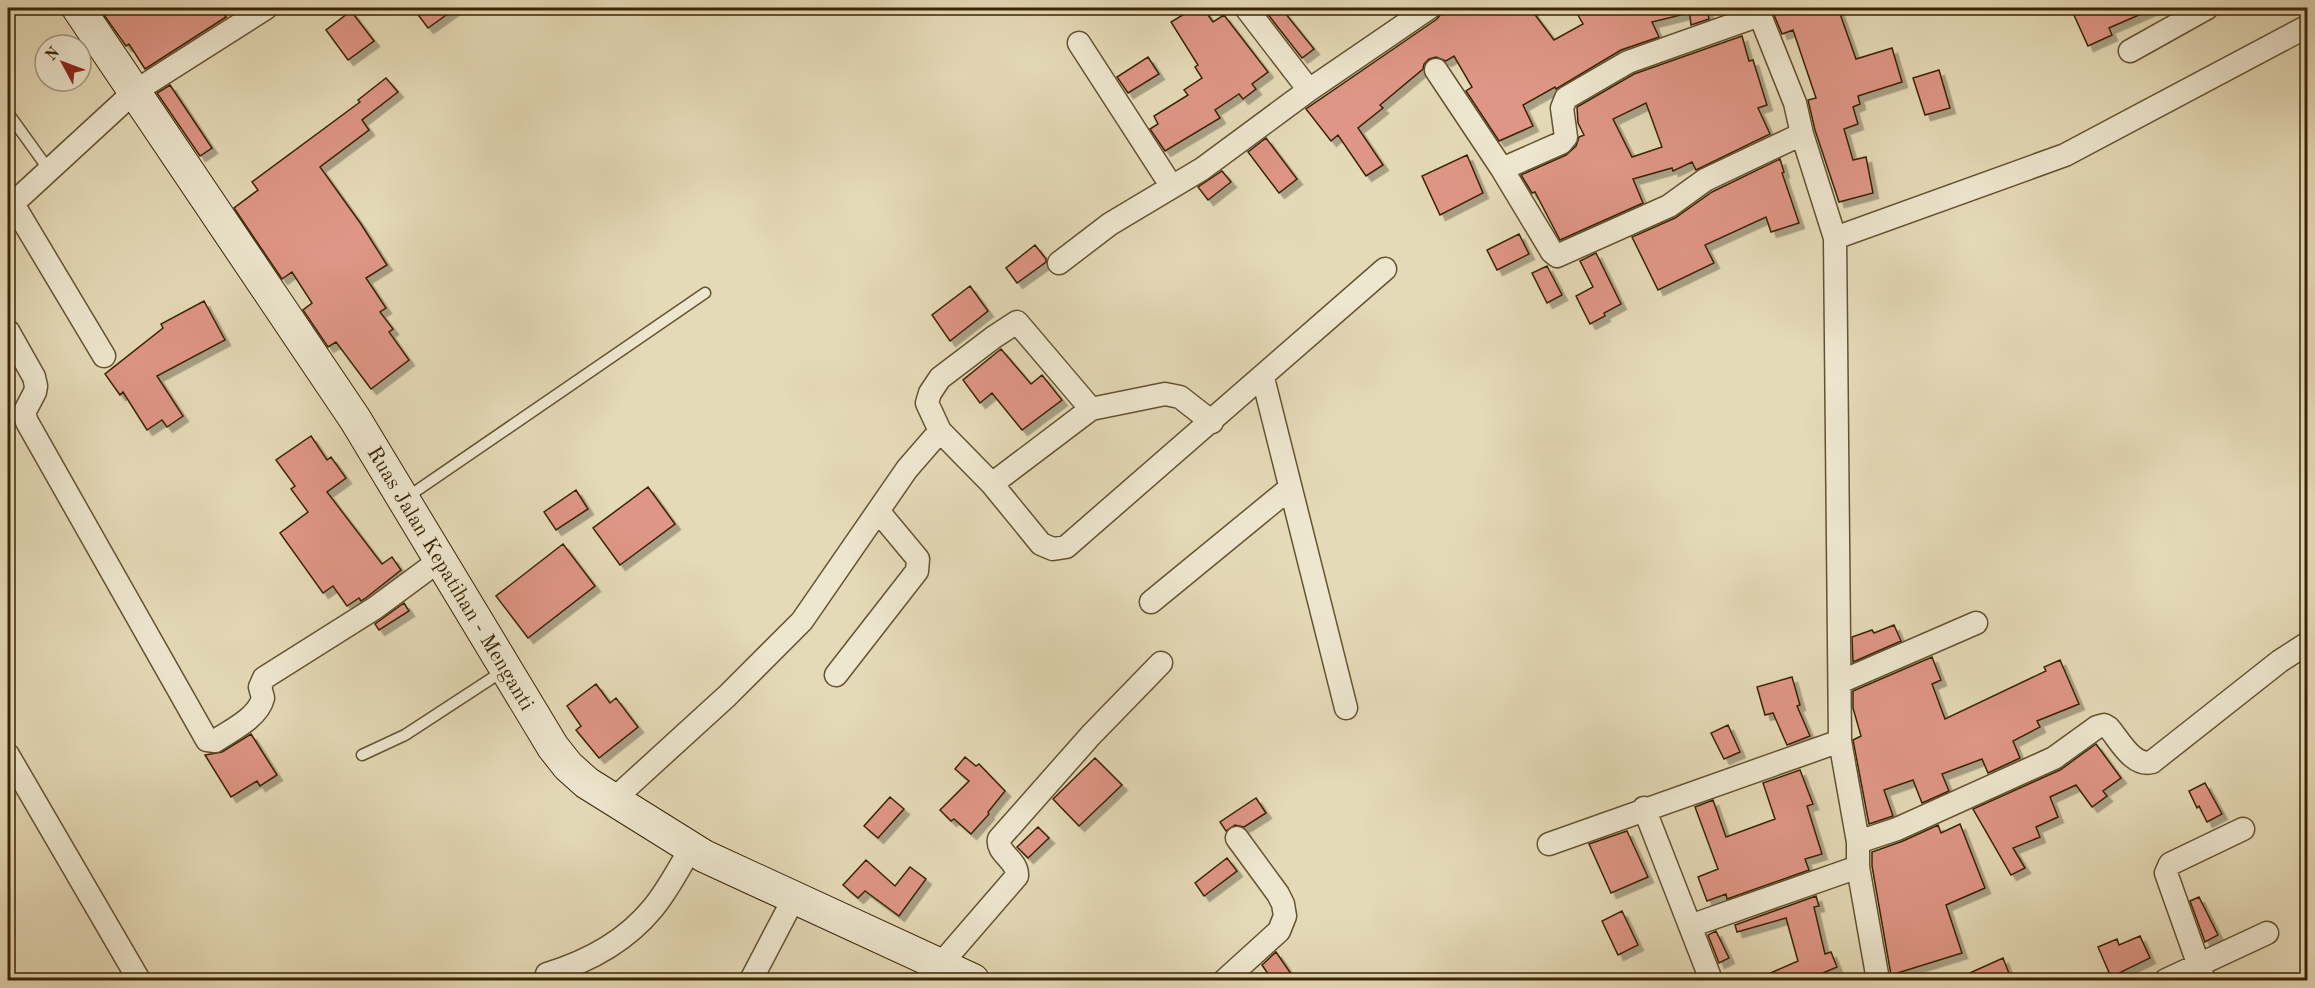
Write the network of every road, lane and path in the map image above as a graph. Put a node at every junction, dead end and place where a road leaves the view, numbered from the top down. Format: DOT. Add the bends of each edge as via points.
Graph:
graph roads {
  1 [pos="78,8"];
  2 [pos="266,8"];
  3 [pos="1246,8"];
  4 [pos="1429,8"];
  5 [pos="2207,8"];
  6 [pos="1759,11"];
  7 [pos="2307,26"];
  8 [pos="1079,43"];
  9 [pos="2130,51"];
  10 [pos="1436,70"];
  11 [pos="1309,90"];
  12 [pos="134,92"];
  13 [pos="8,113"];
  14 [pos="1802,134"];
  15 [pos="1502,169"];
  16 [pos="49,170"];
  17 [pos="1172,186"];
  18 [pos="10,206"];
  19 [pos="1835,238"];
  20 [pos="1059,263"];
  21 [pos="1385,269"];
  22 [pos="705,293"];
  23 [pos="8,332"];
  24 [pos="104,356"];
  25 [pos="1263,378"];
  26 [pos="1091,409"];
  27 [pos="1212,422"];
  28 [pos="940,431"];
  29 [pos="993,484"];
  30 [pos="1290,488"];
  31 [pos="404,500"];
  32 [pos="878,511"];
  33 [pos="440,560"];
  34 [pos="1151,602"];
  35 [pos="1976,623"];
  36 [pos="2307,643"];
  37 [pos="1161,663"];
  38 [pos="506,669"];
  39 [pos="836,675"];
  40 [pos="1840,682"];
  41 [pos="1346,708"];
  42 [pos="1840,741"];
  43 [pos="8,755"];
  44 [pos="362,755"];
  45 [pos="613,800"];
  46 [pos="1644,808"];
  47 [pos="2243,829"];
  48 [pos="1237,838"];
  49 [pos="1857,842"];
  50 [pos="1549,844"];
  51 [pos="691,848"];
  52 [pos="1858,867"];
  53 [pos="794,898"];
  54 [pos="1690,926"];
  55 [pos="2267,933"];
  56 [pos="940,965"];
  57 [pos="2201,973"];
  58 [pos="547,974"];
  59 [pos="139,981"];
  60 [pos="751,981"];
  61 [pos="973,981"];
  62 [pos="1225,981"];
  63 [pos="1711,981"];
  64 [pos="1878,981"];
  65 [pos="2166,981"];
  1 -- 12 [label="main road, Ruas Jalan Kepatihan - Menganti"];
  2 -- 12 [label="street"];
  3 -- 11 [label="street"];
  4 -- 11 [label="street"];
  5 -- 9 [label="street"];
  6 -- 14 [label="street" via="1795,103"];
  6 -- 15 [label="street" via="1628,62 1566,98 1562,108 1566,136 1561,143"];
  7 -- 19 [label="street" via="2065,155"];
  8 -- 17 [label="street"];
  10 -- 15 [label="street"];
  11 -- 17 [label="street" via="1202,169"];
  12 -- 16 [label="street"];
  12 -- 31 [label="main road, Ruas Jalan Kepatihan - Menganti" via="355,419"];
  13 -- 16 [label="lane"];
  14 -- 15 [label="street" via="1705,180 1669,206 1561,255 1552,252"];
  14 -- 19 [label="street"];
  16 -- 18 [label="street"];
  17 -- 20 [label="street" via="1110,224"];
  18 -- 24 [label="street"];
  19 -- 40 [label="street"];
  21 -- 25 [label="street"];
  22 -- 31 [label="lane"];
  23 -- 33 [label="street" via="36,386 26,405 27,422 207,740 215,741 246,721 263,698 260,687 264,678 375,608"];
  25 -- 27 [label="street"];
  25 -- 30 [label="street"];
  26 -- 27 [label="street" via="1165,394 1180,397"];
  26 -- 28 [label="street" via="1017,322 940,378 927,403"];
  26 -- 29 [label="street"];
  27 -- 29 [label="street" via="1066,548 1053,549 1041,544"];
  28 -- 29 [label="street"];
  28 -- 32 [label="street"];
  30 -- 34 [label="street"];
  30 -- 41 [label="street"];
  31 -- 33 [label="main road, Ruas Jalan Kepatihan - Menganti"];
  32 -- 39 [label="street" via="918,559 917,571"];
  32 -- 45 [label="street" via="802,621"];
  33 -- 38 [label="main road, Ruas Jalan Kepatihan - Menganti"];
  35 -- 40 [label="street"];
  36 -- 49 [label="street" via="2152,762 2139,761 2104,725 2054,758 1897,829"];
  37 -- 56 [label="street" via="999,839 999,846 1017,868 1017,876"];
  38 -- 44 [label="lane" via="405,735"];
  38 -- 45 [label="main road, Ruas Jalan Kepatihan - Menganti" via="568,766"];
  40 -- 42 [label="street"];
  42 -- 46 [label="street"];
  42 -- 49 [label="street"];
  43 -- 59 [label="street"];
  45 -- 51 [label="main road, Ruas Jalan Kepatihan - Menganti"];
  46 -- 50 [label="street"];
  46 -- 54 [label="street"];
  47 -- 57 [label="street" via="2170,864 2166,873"];
  48 -- 62 [label="street" via="1278,894 1285,916 1279,931"];
  49 -- 52 [label="street"];
  51 -- 53 [label="main road, Ruas Jalan Kepatihan - Menganti"];
  51 -- 58 [label="street" via="654,907 636,927 574,966"];
  52 -- 54 [label="street"];
  52 -- 64 [label="street"];
  53 -- 56 [label="main road, Ruas Jalan Kepatihan - Menganti"];
  53 -- 60 [label="street"];
  54 -- 63 [label="street"];
  55 -- 57 [label="street"];
  56 -- 61 [label="main road, Ruas Jalan Kepatihan - Menganti"];
  57 -- 65 [label="street"];
}
